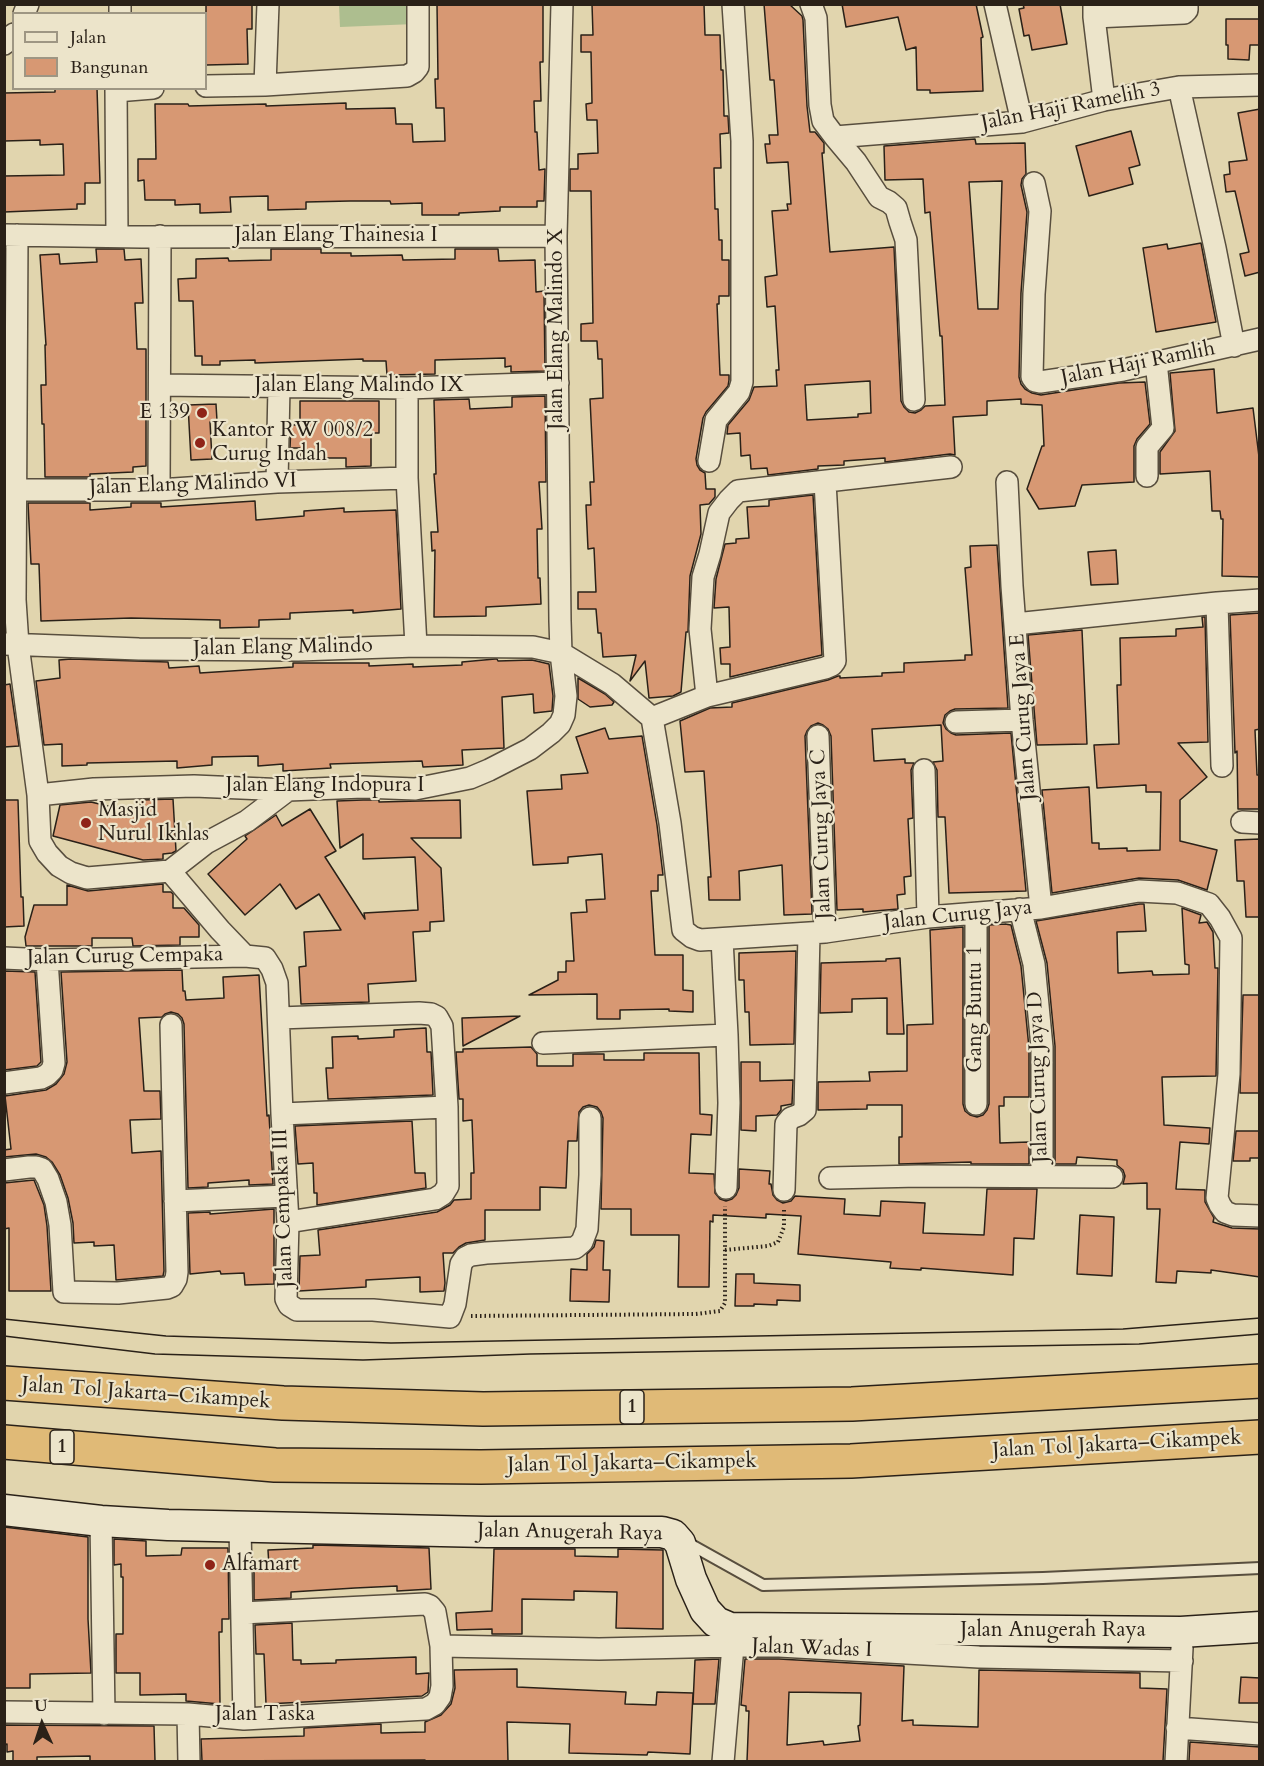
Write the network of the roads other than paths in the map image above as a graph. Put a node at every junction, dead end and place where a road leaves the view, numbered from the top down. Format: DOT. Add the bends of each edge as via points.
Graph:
graph roads {
  1 [pos="268,4"];
  2 [pos="418,4"];
  3 [pos="562,4"];
  4 [pos="733,4"];
  5 [pos="811,4"];
  6 [pos="995,4"];
  7 [pos="1187,4"];
  8 [pos="1094,11"];
  9 [pos="265,85"];
  10 [pos="207,86"];
  11 [pos="1260,86"];
  12 [pos="1179,87"];
  13 [pos="116,90"];
  14 [pos="1104,100"];
  15 [pos="1022,122"];
  16 [pos="835,137"];
  17 [pos="1034,183"];
  18 [pos="11,235"];
  19 [pos="117,236"];
  20 [pos="160,236"];
  21 [pos="556,236"];
  22 [pos="1260,339"];
  23 [pos="1234,346"];
  24 [pos="1156,362"];
  25 [pos="558,383"];
  26 [pos="160,385"];
  27 [pos="10,387"];
  28 [pos="279,387"];
  29 [pos="407,388"];
  30 [pos="915,400"];
  31 [pos="708,461"];
  32 [pos="951,467"];
  33 [pos="1147,476"];
  34 [pos="407,478"];
  35 [pos="277,482"];
  36 [pos="825,482"];
  37 [pos="1007,482"];
  38 [pos="15,490"];
  39 [pos="159,490"];
  40 [pos="1260,600"];
  41 [pos="1217,603"];
  42 [pos="1015,624"];
  43 [pos="11,645"];
  44 [pos="416,646"];
  45 [pos="561,653"];
  46 [pos="707,696"];
  47 [pos="652,718"];
  48 [pos="1022,720"];
  49 [pos="956,722"];
  50 [pos="818,736"];
  51 [pos="1222,766"];
  52 [pos="924,770"];
  53 [pos="288,790"];
  54 [pos="38,795"];
  55 [pos="170,871"];
  56 [pos="1030,909"];
  57 [pos="976,914"];
  58 [pos="928,917"];
  59 [pos="817,933"];
  60 [pos="722,939"];
  61 [pos="245,956"];
  62 [pos="4,958"];
  63 [pos="47,960"];
  64 [pos="279,1017"];
  65 [pos="171,1024"];
  66 [pos="727,1035"];
  67 [pos="543,1043"];
  68 [pos="4,1083"];
  69 [pos="976,1104"];
  70 [pos="447,1107"];
  71 [pos="282,1114"];
  72 [pos="590,1118"];
  73 [pos="12,1169"];
  74 [pos="1042,1175"];
  75 [pos="1112,1177"];
  76 [pos="830,1178"];
  77 [pos="726,1188"];
  78 [pos="784,1190"];
  79 [pos="286,1196"];
  80 [pos="175,1201"];
  81 [pos="1260,1216"];
  82 [pos="288,1222"];
  83 [pos="1260,1381"];
  84 [pos="4,1383"];
  85 [pos="1260,1437"];
  86 [pos="4,1442"];
  87 [pos="4,1510"];
  88 [pos="101,1521"];
  89 [pos="240,1528"];
  90 [pos="673,1535"];
  91 [pos="1260,1568"];
  92 [pos="242,1613"];
  93 [pos="1260,1627"];
  94 [pos="441,1646"];
  95 [pos="733,1646"];
  96 [pos="1182,1646"];
  97 [pos="4,1712"];
  98 [pos="104,1714"];
  99 [pos="188,1714"];
  100 [pos="244,1719"];
  101 [pos="1178,1728"];
  102 [pos="1260,1734"];
  103 [pos="189,1761"];
  104 [pos="723,1761"];
  105 [pos="1176,1761"];
  1 -- 9 [label="street"];
  2 -- 9 [label="street" via="418,66 407,76"];
  3 -- 21 [label="street, Jalan Elang Malindo X"];
  4 -- 31 [label="street" via="742,141 742,382 739,392 716,420"];
  5 -- 16 [label="street" via="816,18 820,105 823,121"];
  6 -- 15 [label="street"];
  7 -- 8 [label="street" via="1184,13"];
  8 -- 14 [label="street"];
  9 -- 10 [label="street"];
  11 -- 12 [label="street"];
  12 -- 14 [label="street, Jalan Haji Ramelih 3"];
  12 -- 23 [label="street, Jalan Haji Ramelih 3"];
  13 -- 19 [label="street"];
  14 -- 15 [label="street, Jalan Haji Ramelih 3"];
  15 -- 16 [label="street, Jalan Haji Ramelih 3"];
  16 -- 30 [label="street" via="879,197 896,208 906,240"];
  17 -- 24 [label="street, Jalan Haji Ramlih" via="1040,211 1032,377 1040,382"];
  18 -- 19 [label="street, Jalan Elang Thainesia I"];
  18 -- 27 [label="street"];
  19 -- 20 [label="street, Jalan Elang Thainesia I"];
  20 -- 21 [label="street, Jalan Elang Thainesia I"];
  20 -- 26 [label="street"];
  21 -- 25 [label="street, Jalan Elang Malindo X"];
  22 -- 23 [label="street, Jalan Haji Ramlih"];
  23 -- 24 [label="street, Jalan Haji Ramlih"];
  24 -- 33 [label="street" via="1163,428 1147,447"];
  25 -- 29 [label="street, Jalan Elang Malindo IX"];
  25 -- 45 [label="street, Jalan Elang Malindo X"];
  26 -- 28 [label="street, Jalan Elang Malindo IX"];
  26 -- 39 [label="street"];
  27 -- 38 [label="street"];
  28 -- 29 [label="street, Jalan Elang Malindo IX"];
  28 -- 35 [label="street"];
  29 -- 34 [label="street"];
  32 -- 36 [label="street"];
  34 -- 35 [label="street, Jalan Elang Malindo VI"];
  34 -- 44 [label="street"];
  35 -- 39 [label="street, Jalan Elang Malindo VI"];
  36 -- 46 [label="street" via="738,491 720,513 703,577 700,629"];
  36 -- 46 [label="street" via="835,661 825,669"];
  37 -- 42 [label="street"];
  38 -- 39 [label="street, Jalan Elang Malindo VI"];
  38 -- 43 [label="street"];
  40 -- 41 [label="street, Jalan Curug Jaya E"];
  41 -- 42 [label="street, Jalan Curug Jaya E"];
  41 -- 51 [label="street"];
  42 -- 48 [label="street, Jalan Curug Jaya E"];
  43 -- 44 [label="street, Jalan Elang Malindo" via="298,650"];
  43 -- 54 [label="street"];
  44 -- 45 [label="street, Jalan Elang Malindo" via="533,647"];
  45 -- 47 [label="street" via="612,684"];
  45 -- 53 [label="street, Jalan Elang Indopura I" via="566,696 560,723 530,749 489,770 470,778 415,789"];
  46 -- 47 [label="street"];
  47 -- 60 [label="street, Jalan Curug Jaya" via="683,930 700,940"];
  48 -- 49 [label="street"];
  48 -- 56 [label="street, Jalan Curug Jaya E"];
  50 -- 59 [label="street, Jalan Curug Jaya C"];
  52 -- 58 [label="street"];
  53 -- 54 [label="street, Jalan Elang Indopura I" via="194,786"];
  53 -- 55 [label="street"];
  54 -- 55 [label="street" via="40,840 59,866 71,873 87,878"];
  55 -- 61 [label="street, Jalan Cempaka III"];
  56 -- 57 [label="street, Jalan Curug Jaya"];
  56 -- 74 [label="street, Jalan Curug Jaya D" via="1042,1047"];
  56 -- 81 [label="street, Jalan Curug Jaya" via="1139,891 1177,893 1209,904 1220,918 1231,938 1229,1074 1217,1198 1225,1212"];
  57 -- 58 [label="street, Jalan Curug Jaya"];
  57 -- 69 [label="street, Gang Buntu 1"];
  58 -- 59 [label="street, Jalan Curug Jaya"];
  59 -- 60 [label="street, Jalan Curug Jaya"];
  59 -- 78 [label="street, Jalan Curug Jaya C" via="805,1110 786,1124"];
  60 -- 66 [label="street"];
  61 -- 63 [label="street, Jalan Curug Cempaka"];
  61 -- 64 [label="street, Jalan Cempaka III" via="265,958 272,969 278,983"];
  62 -- 63 [label="street, Jalan Curug Cempaka"];
  63 -- 68 [label="street" via="52,1070 41,1078"];
  64 -- 70 [label="street" via="419,1013 437,1017 442,1026"];
  64 -- 71 [label="street, Jalan Cempaka III"];
  65 -- 80 [label="street"];
  66 -- 67 [label="street"];
  66 -- 77 [label="street"];
  70 -- 71 [label="street"];
  70 -- 82 [label="street" via="448,1186 443,1194 435,1199"];
  71 -- 79 [label="street, Jalan Cempaka III"];
  72 -- 82 [label="street, Jalan Cempaka III" via="587,1229 582,1242 574,1248 486,1253 465,1258 450,1317 292,1308 286,1299"];
  73 -- 80 [label="street" via="42,1169 52,1190 60,1225 64,1292 118,1293 172,1286 177,1272"];
  74 -- 75 [label="street"];
  74 -- 76 [label="street"];
  79 -- 80 [label="street"];
  79 -- 82 [label="street, Jalan Cempaka III"];
  83 -- 84 [label="highway, Jalan Tol Jakarta–Cikampek / 1" via="852,1404 483,1409 283,1403"];
  85 -- 86 [label="highway, Jalan Tol Jakarta–Cikampek / 1" via="851,1461 482,1467 274,1465"];
  87 -- 88 [label="street, Jalan Anugerah Raya"];
  88 -- 89 [label="street, Jalan Anugerah Raya"];
  88 -- 98 [label="street"];
  89 -- 90 [label="street, Jalan Anugerah Raya"];
  89 -- 92 [label="street"];
  90 -- 91 [label="lane" via="763,1585"];
  90 -- 96 [label="street, Jalan Anugerah Raya" via="680,1543 705,1610 716,1622 730,1628"];
  92 -- 94 [label="street" via="425,1604 435,1612"];
  92 -- 100 [label="street"];
  93 -- 96 [label="street, Jalan Anugerah Raya"];
  94 -- 95 [label="street, Jalan Wadas I"];
  94 -- 100 [label="street, Jalan Taska" via="440,1697 426,1709"];
  95 -- 96 [label="street, Jalan Wadas I" via="979,1657"];
  95 -- 104 [label="street"];
  96 -- 101 [label="street"];
  97 -- 98 [label="street, Jalan Taska"];
  98 -- 99 [label="street, Jalan Taska"];
  99 -- 100 [label="street, Jalan Taska"];
  99 -- 103 [label="street"];
  101 -- 102 [label="street"];
  101 -- 105 [label="street"];
}
